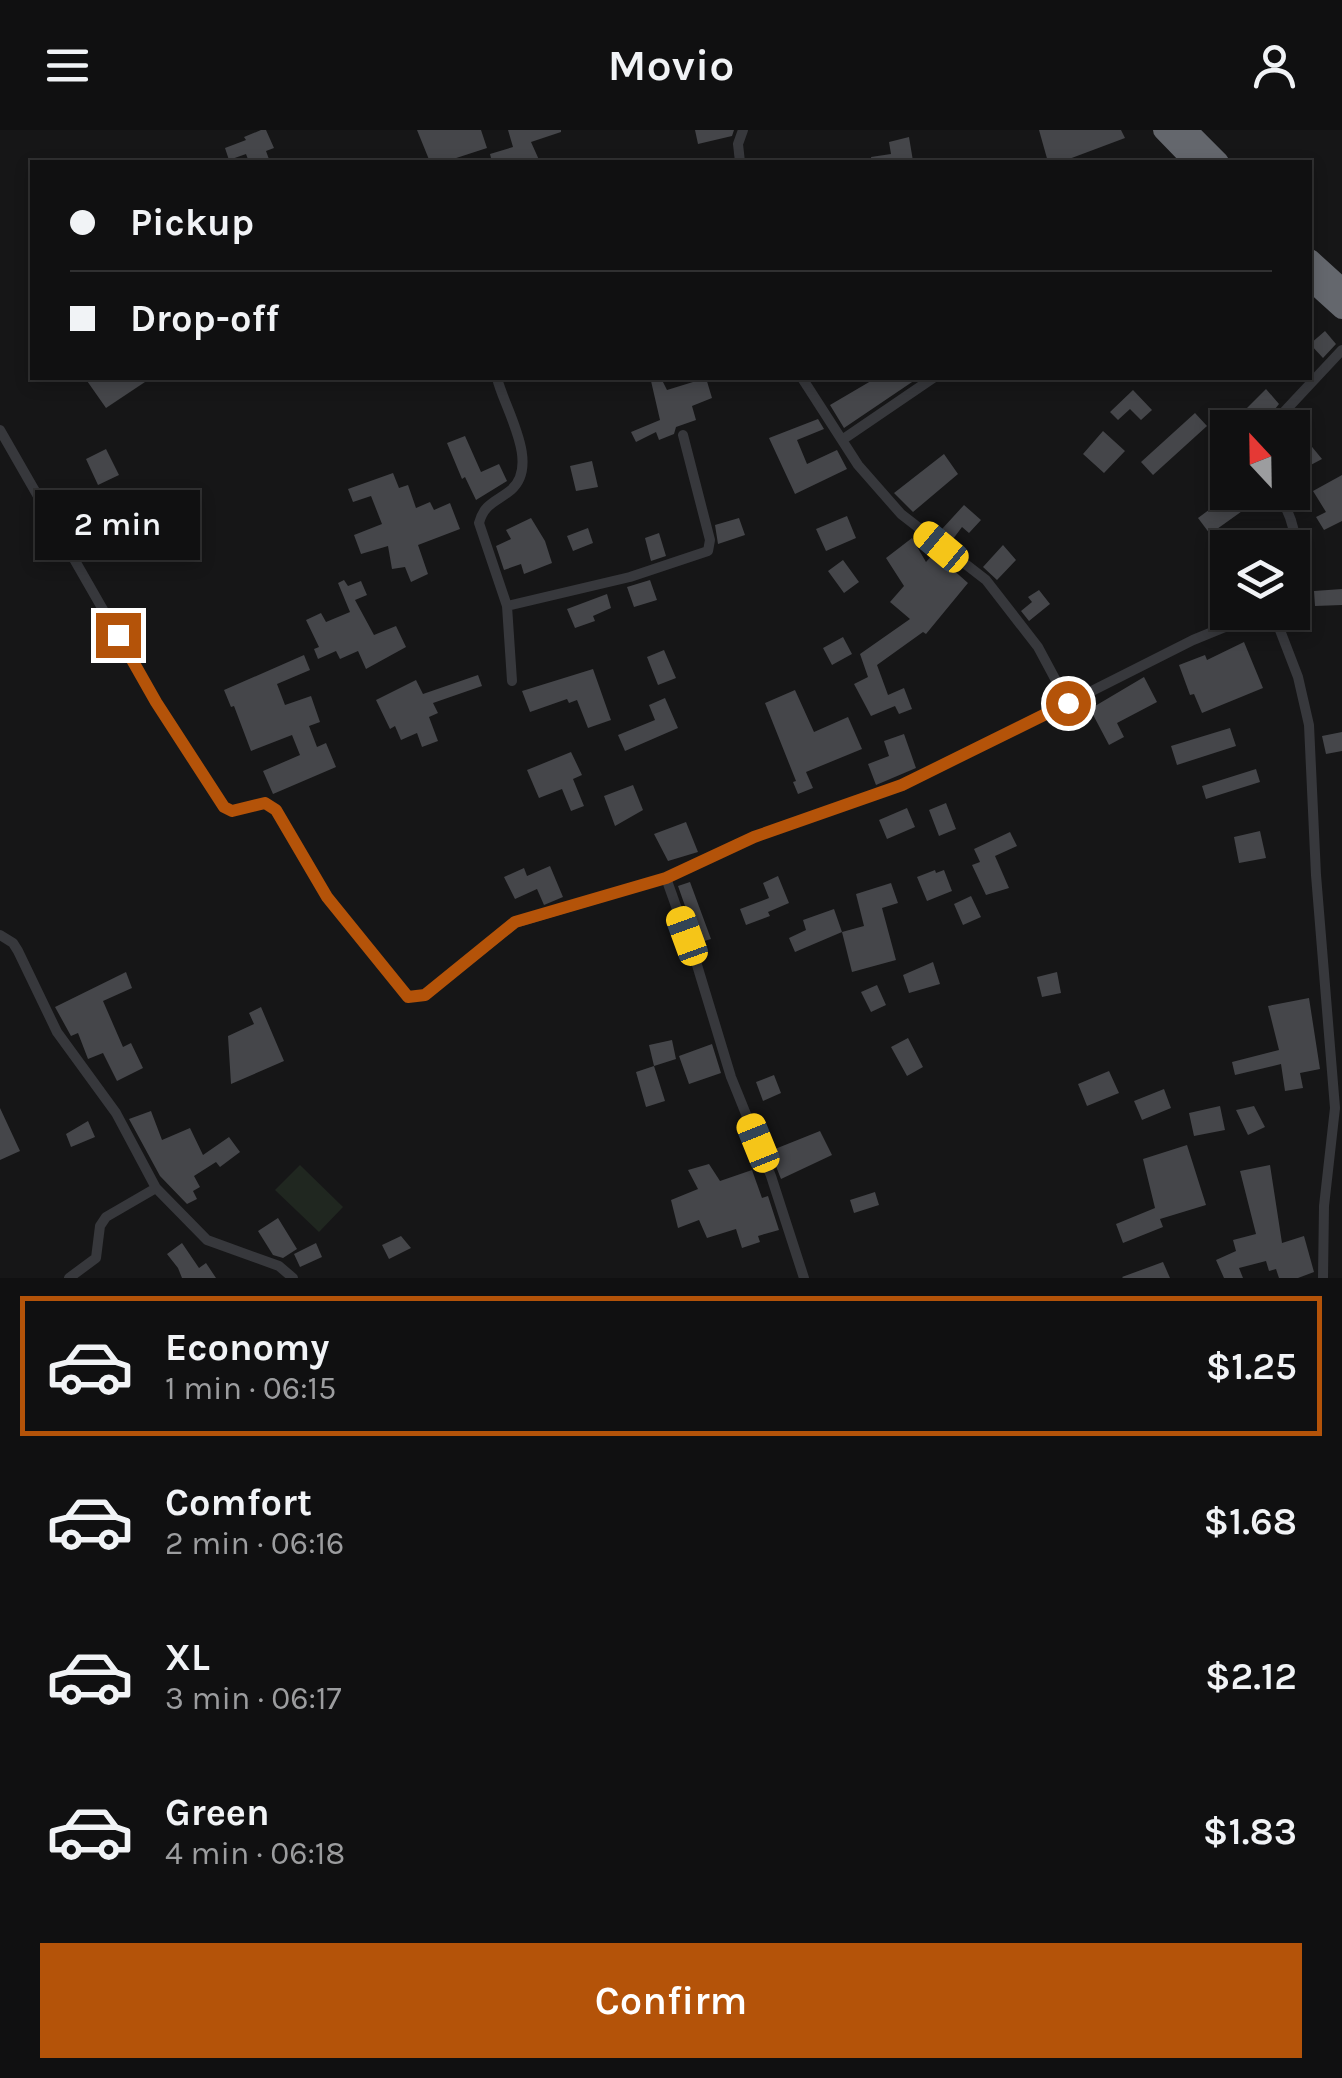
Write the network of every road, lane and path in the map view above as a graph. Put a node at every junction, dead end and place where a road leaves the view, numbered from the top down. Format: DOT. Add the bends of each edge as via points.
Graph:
graph roads {
  1 [pos="743,130"];
  2 [pos="1162,130"];
  3 [pos="1187,130"];
  4 [pos="740,160"];
  5 [pos="1192,160"];
  6 [pos="1217,160"];
  7 [pos="1312,261"];
  8 [pos="1312,282"];
  9 [pos="1342,288"];
  10 [pos="1342,309"];
  11 [pos="1342,350"];
  12 [pos="498,380"];
  13 [pos="803,380"];
  14 [pos="930,380"];
  15 [pos="1286,410"];
  16 [pos="0,430"];
  17 [pos="683,435"];
  18 [pos="842,440"];
  19 [pos="507,606"];
  20 [pos="1217,630"];
  21 [pos="1280,630"];
  22 [pos="512,680"];
  23 [pos="1068,703"];
  24 [pos="666,878"];
  25 [pos="0,935"];
  26 [pos="156,1188"];
  27 [pos="69,1278"];
  28 [pos="293,1278"];
  29 [pos="804,1278"];
  30 [pos="1323,1278"];
  1 -- 4 [label="street"];
  2 -- 5 [label="highway"];
  3 -- 6 [label="highway"];
  7 -- 9 [label="highway"];
  8 -- 10 [label="highway"];
  11 -- 15 [label="street"];
  12 -- 19 [label="street" via="525,460 521,477 481,513 479,523"];
  13 -- 18 [label="street"];
  14 -- 18 [label="street"];
  16 -- 24 [label="street" via="224,807 265,803 276,810 327,897 408,997 425,995 515,922"];
  17 -- 19 [label="street" via="708,551"];
  18 -- 23 [label="street" via="901,514 986,580 1038,647"];
  19 -- 22 [label="street"];
  20 -- 23 [label="street"];
  21 -- 30 [label="street" via="1309,725 1335,1108"];
  23 -- 24 [label="street" via="902,785 754,837"];
  24 -- 29 [label="street"];
  25 -- 26 [label="street" via="13,943 57,1032 116,1112"];
  26 -- 27 [label="street" via="106,1217 96,1258"];
  26 -- 28 [label="street" via="206,1240 279,1266"];
}
